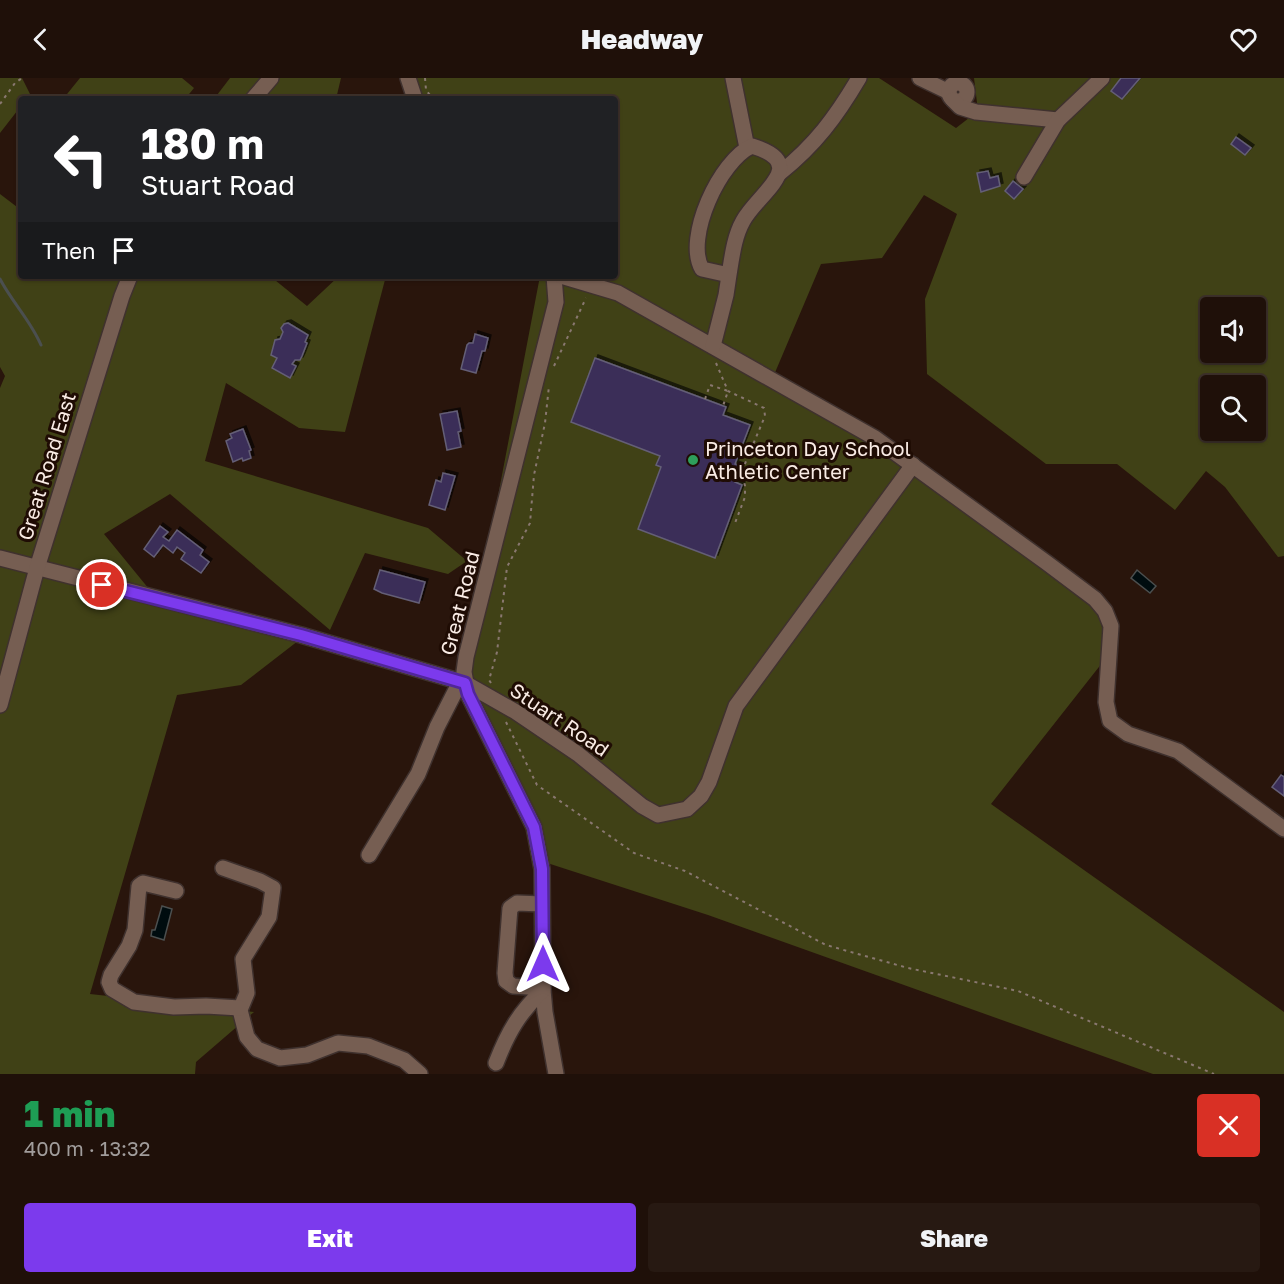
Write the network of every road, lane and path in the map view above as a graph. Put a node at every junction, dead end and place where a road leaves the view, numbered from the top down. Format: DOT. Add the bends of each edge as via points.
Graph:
graph roads {
  1 [pos="22,78"];
  2 [pos="271,78"];
  3 [pos="408,78"];
  4 [pos="425,78"];
  5 [pos="733,78"];
  6 [pos="860,78"];
  7 [pos="920,78"];
  8 [pos="1102,78"];
  9 [pos="956,88"];
  10 [pos="256,96"];
  11 [pos="414,96"];
  12 [pos="431,96"];
  13 [pos="0,104"];
  14 [pos="1058,120"];
  15 [pos="747,148"];
  16 [pos="780,173"];
  17 [pos="1024,177"];
  18 [pos="729,275"];
  19 [pos="129,279"];
  20 [pos="554,279"];
  21 [pos="571,279"];
  22 [pos="713,346"];
  23 [pos="728,391"];
  24 [pos="705,399"];
  25 [pos="723,406"];
  26 [pos="913,465"];
  27 [pos="735,523"];
  28 [pos="0,558"];
  29 [pos="37,568"];
  30 [pos="463,682"];
  31 [pos="0,705"];
  32 [pos="1284,829"];
  33 [pos="369,855"];
  34 [pos="223,868"];
  35 [pos="176,891"];
  36 [pos="543,904"];
  37 [pos="543,989"];
  38 [pos="240,1008"];
  39 [pos="496,1062"];
  40 [pos="420,1074"];
  41 [pos="556,1074"];
  1 -- 13 [label="path"];
  2 -- 10 [label="street"];
  3 -- 11 [label="street"];
  4 -- 12 [label="path"];
  5 -- 15 [label="street"];
  6 -- 16 [label="street" via="805,153"];
  7 -- 9 [label="street"];
  8 -- 14 [label="street"];
  9 -- 14 [label="street" via="960,107"];
  14 -- 17 [label="street"];
  15 -- 16 [label="street" via="752,146 774,156 780,163"];
  15 -- 18 [label="street" via="717,181 705,208 696,251 702,269"];
  16 -- 18 [label="street" via="742,221"];
  18 -- 22 [label="street"];
  19 -- 29 [label="street, Great Road East"];
  20 -- 30 [label="street, Great Road" via="556,302 466,657"];
  21 -- 22 [label="street" via="618,293"];
  22 -- 23 [label="path" via="713,356"];
  22 -- 26 [label="street" via="874,438"];
  23 -- 24 [label="path" via="710,385"];
  23 -- 25 [label="path"];
  23 -- 27 [label="path" via="764,408 765,416 744,466 744,497"];
  26 -- 30 [label="street, Stuart Road" via="736,706 709,782 687,809 658,815 642,806 578,754"];
  26 -- 32 [label="street" via="1095,599 1105,611 1112,626 1106,702 1110,721 1128,734 1178,751"];
  28 -- 29 [label="street, Stuart Road"];
  29 -- 30 [label="street, Stuart Road" via="301,635"];
  29 -- 31 [label="street, Great Road East"];
  30 -- 33 [label="street" via="437,727 417,774"];
  30 -- 36 [label="street, Great Road" via="534,827 542,869"];
  34 -- 38 [label="street" via="273,888 269,917 243,959 247,993"];
  35 -- 38 [label="street" via="143,883 139,886 135,930 111,975 112,988 134,1002"];
  36 -- 37 [label="street, Great Road"];
  36 -- 37 [label="street" via="517,903 510,908 505,973 506,981 513,986"];
  37 -- 39 [label="street" via="515,1021"];
  37 -- 41 [label="street, Great Road"];
  38 -- 40 [label="street" via="247,1036 257,1049 280,1058 307,1055 338,1043 368,1046 404,1060"];
}
